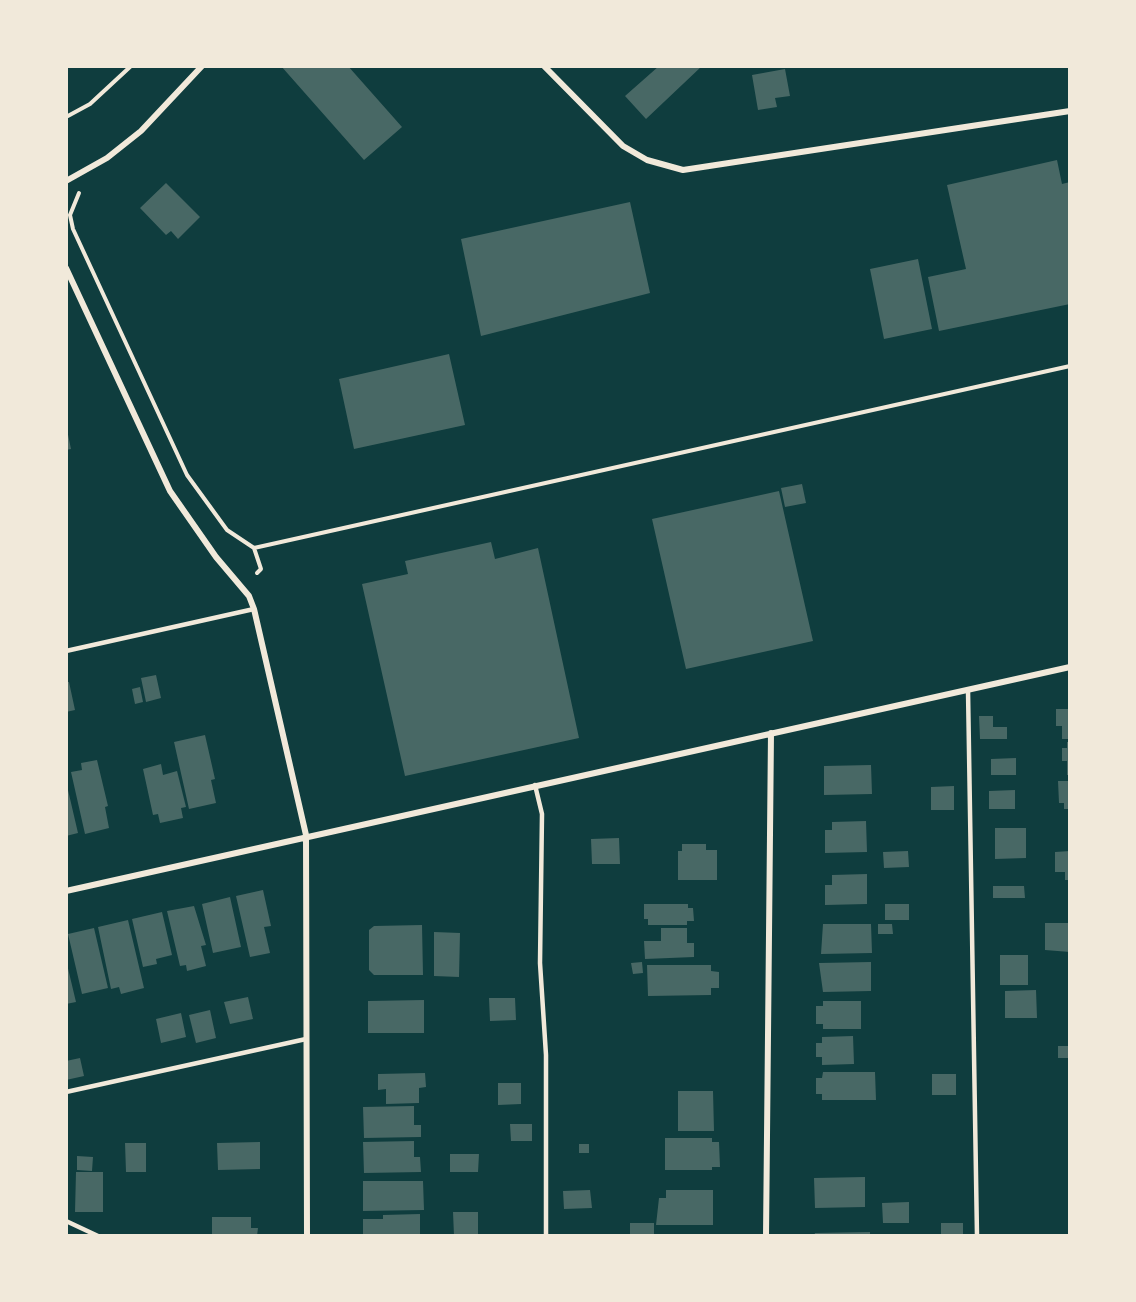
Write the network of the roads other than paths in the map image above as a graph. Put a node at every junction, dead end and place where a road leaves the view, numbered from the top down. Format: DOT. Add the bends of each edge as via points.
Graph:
graph roads {
  1 [pos="202,66"];
  2 [pos="543,66"];
  3 [pos="1070,111"];
  4 [pos="66,181"];
  5 [pos="66,268"];
  6 [pos="254,609"];
  7 [pos="66,651"];
  8 [pos="1070,667"];
  9 [pos="968,690"];
  10 [pos="771,733"];
  11 [pos="534,785"];
  12 [pos="306,835"];
  13 [pos="66,891"];
  14 [pos="306,1040"];
  15 [pos="66,1092"];
  16 [pos="66,1221"];
  17 [pos="98,1236"];
  18 [pos="307,1236"];
  19 [pos="546,1236"];
  20 [pos="766,1236"];
  21 [pos="977,1236"];
  1 -- 4 [label="street" via="141,131 107,158"];
  2 -- 3 [label="street" via="623,146 647,160 682,170"];
  5 -- 6 [label="street" via="170,491 249,596"];
  6 -- 7 [label="lane"];
  6 -- 12 [label="street"];
  8 -- 9 [label="street"];
  9 -- 10 [label="street"];
  9 -- 21 [label="lane"];
  10 -- 11 [label="street"];
  10 -- 20 [label="street"];
  11 -- 12 [label="street"];
  11 -- 19 [label="lane" via="543,825 540,963 546,1056"];
  12 -- 13 [label="street"];
  12 -- 14 [label="street"];
  14 -- 15 [label="lane"];
  14 -- 18 [label="street"];
  16 -- 17 [label="lane"];
}
